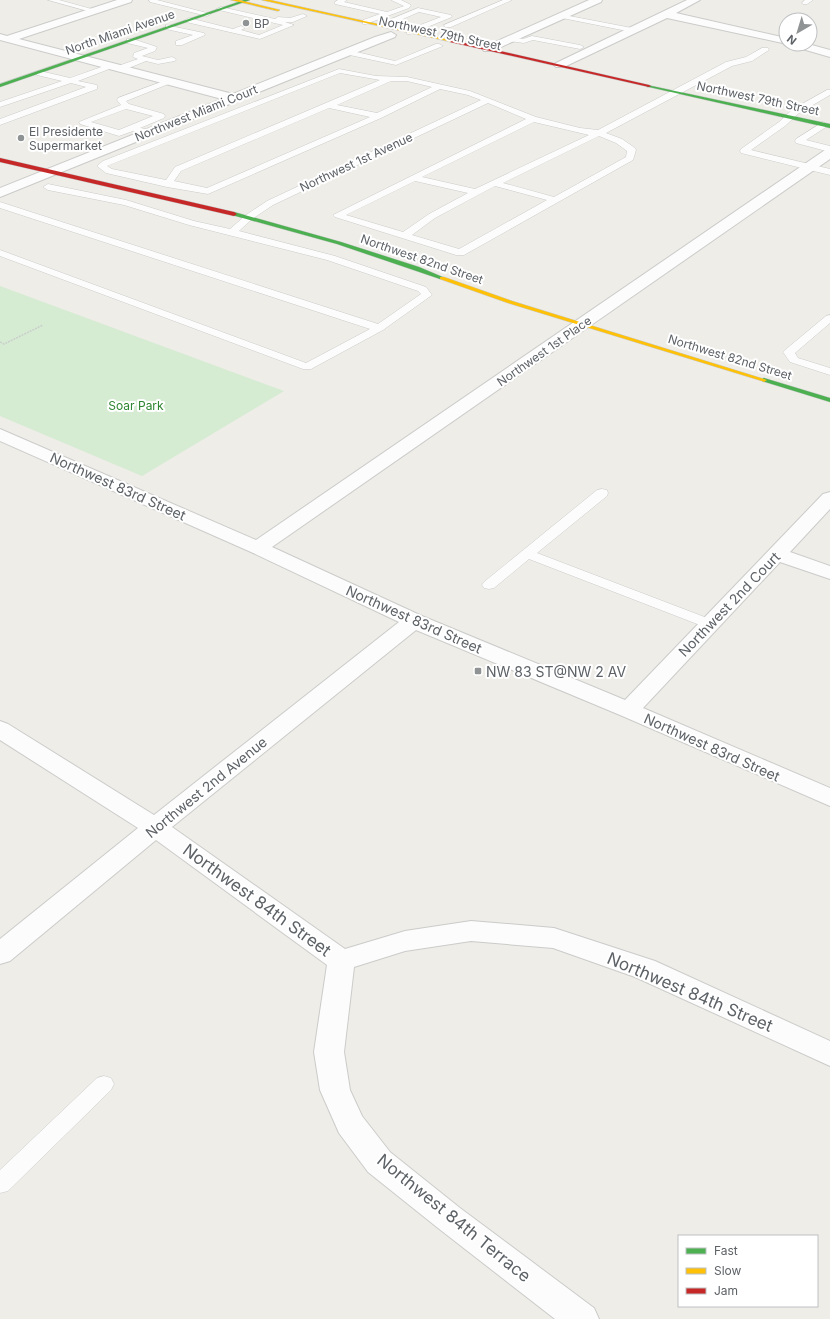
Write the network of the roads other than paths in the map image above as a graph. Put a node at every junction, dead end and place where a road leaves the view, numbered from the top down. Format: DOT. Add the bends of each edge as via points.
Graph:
graph roads {
  1 [pos="51,0"];
  2 [pos="127,0"];
  3 [pos="264,0"];
  4 [pos="344,0"];
  5 [pos="395,0"];
  6 [pos="509,0"];
  7 [pos="597,0"];
  8 [pos="695,0"];
  9 [pos="241,1"];
  10 [pos="152,2"];
  11 [pos="386,4"];
  12 [pos="221,9"];
  13 [pos="272,9"];
  14 [pos="95,11"];
  15 [pos="207,14"];
  16 [pos="388,14"];
  17 [pos="665,14"];
  18 [pos="303,16"];
  19 [pos="562,16"];
  20 [pos="246,19"];
  21 [pos="189,20"];
  22 [pos="225,20"];
  23 [pos="393,20"];
  24 [pos="366,22"];
  25 [pos="237,23"];
  26 [pos="264,23"];
  27 [pos="209,25"];
  28 [pos="169,28"];
  29 [pos="632,30"];
  30 [pos="410,32"];
  31 [pos="391,35"];
  32 [pos="425,35"];
  33 [pos="3,39"];
  34 [pos="509,39"];
  35 [pos="778,39"];
  36 [pos="130,41"];
  37 [pos="179,43"];
  38 [pos="439,46"];
  39 [pos="580,48"];
  40 [pos="488,49"];
  41 [pos="765,50"];
  42 [pos="818,50"];
  43 [pos="348,52"];
  44 [pos="830,54"];
  45 [pos="82,58"];
  46 [pos="146,59"];
  47 [pos="172,59"];
  48 [pos="560,65"];
  49 [pos="117,67"];
  50 [pos="40,73"];
  51 [pos="392,78"];
  52 [pos="69,81"];
  53 [pos="172,81"];
  54 [pos="633,83"];
  55 [pos="268,84"];
  56 [pos="0,86"];
  57 [pos="440,86"];
  58 [pos="289,90"];
  59 [pos="676,92"];
  60 [pos="830,92"];
  61 [pos="234,98"];
  62 [pos="486,101"];
  63 [pos="0,105"];
  64 [pos="328,105"];
  65 [pos="126,106"];
  66 [pos="378,116"];
  67 [pos="789,118"];
  68 [pos="533,119"];
  69 [pos="0,122"];
  70 [pos="826,126"];
  71 [pos="132,128"];
  72 [pos="148,132"];
  73 [pos="599,133"];
  74 [pos="830,149"];
  75 [pos="830,153"];
  76 [pos="0,160"];
  77 [pos="810,167"];
  78 [pos="50,172"];
  79 [pos="830,172"];
  80 [pos="415,178"];
  81 [pos="494,183"];
  82 [pos="167,184"];
  83 [pos="48,187"];
  84 [pos="0,192"];
  85 [pos="476,192"];
  86 [pos="556,200"];
  87 [pos="0,205"];
  88 [pos="249,217"];
  89 [pos="232,232"];
  90 [pos="404,236"];
  91 [pos="0,253"];
  92 [pos="830,318"];
  93 [pos="583,324"];
  94 [pos="379,328"];
  95 [pos="830,372"];
  96 [pos="830,400"];
  97 [pos="0,434"];
  98 [pos="602,493"];
  99 [pos="830,498"];
  100 [pos="258,548"];
  101 [pos="528,554"];
  102 [pos="776,554"];
  103 [pos="830,573"];
  104 [pos="489,585"];
  105 [pos="414,621"];
  106 [pos="710,624"];
  107 [pos="628,710"];
  108 [pos="0,729"];
  109 [pos="830,798"];
  110 [pos="155,828"];
  111 [pos="0,954"];
  112 [pos="341,961"];
  113 [pos="830,1054"];
  114 [pos="104,1084"];
  115 [pos="0,1184"];
  116 [pos="582,1319"];
  1 -- 14 [label="lane"];
  2 -- 14 [label="street"];
  3 -- 24 [label="main road, Northwest 79th Street"];
  4 -- 16 [label="lane" via="336,3"];
  5 -- 11 [label="lane"];
  5 -- 16 [label="lane" via="408,5"];
  6 -- 32 [label="lane"];
  7 -- 19 [label="street"];
  8 -- 17 [label="street"];
  9 -- 12 [label="main road, North Miami Avenue"];
  9 -- 13 [label="main road, Northwest 79th Street"];
  10 -- 15 [label="lane"];
  12 -- 15 [label="main road, North Miami Avenue"];
  12 -- 25 [label="lane"];
  13 -- 18 [label="main road, Northwest 79th Street"];
  13 -- 26 [label="lane" via="260,14"];
  14 -- 33 [label="street"];
  15 -- 21 [label="main road, North Miami Avenue"];
  16 -- 24 [label="lane"];
  17 -- 29 [label="street"];
  17 -- 35 [label="street"];
  18 -- 26 [label="lane"];
  18 -- 31 [label="main road, Northwest 79th Street"];
  19 -- 29 [label="lane"];
  19 -- 34 [label="street"];
  20 -- 26 [label="lane"];
  21 -- 27 [label="lane"];
  21 -- 28 [label="main road, North Miami Avenue"];
  22 -- 25 [label="lane"];
  22 -- 25 [label="lane"];
  22 -- 27 [label="lane"];
  23 -- 30 [label="lane" via="418,10 448,17"];
  24 -- 30 [label="main road, Northwest 79th Street"];
  25 -- 26 [label="lane"];
  25 -- 26 [label="lane"];
  25 -- 26 [label="lane" via="260,37 290,25"];
  25 -- 27 [label="lane"];
  28 -- 36 [label="main road, North Miami Avenue"];
  28 -- 37 [label="lane" via="201,35"];
  29 -- 48 [label="street"];
  30 -- 32 [label="main road, Northwest 79th Street"];
  31 -- 38 [label="main road, Northwest 79th Street"];
  31 -- 40 [label="main road"];
  31 -- 43 [label="street, Northwest Miami Court"];
  32 -- 40 [label="main road, Northwest 79th Street"];
  33 -- 45 [label="street"];
  34 -- 39 [label="lane" via="524,41 532,38"];
  34 -- 40 [label="street"];
  36 -- 45 [label="main road, North Miami Avenue"];
  36 -- 46 [label="lane" via="153,47 137,55"];
  38 -- 43 [label="lane" via="396,63"];
  38 -- 54 [label="main road, Northwest 79th Street" via="575,75"];
  40 -- 48 [label="main road, Northwest 79th Street"];
  41 -- 59 [label="lane" via="749,59 729,64"];
  42 -- 44 [label="street"];
  43 -- 55 [label="street, Northwest Miami Court"];
  45 -- 49 [label="street"];
  45 -- 50 [label="main road, North Miami Avenue"];
  46 -- 47 [label="lane" via="158,62"];
  46 -- 49 [label="lane"];
  48 -- 54 [label="main road, Northwest 79th Street"];
  49 -- 52 [label="lane"];
  49 -- 53 [label="street"];
  50 -- 52 [label="lane"];
  50 -- 56 [label="main road, North Miami Avenue"];
  51 -- 57 [label="lane"];
  51 -- 58 [label="lane" via="376,78 339,71"];
  51 -- 64 [label="lane"];
  52 -- 63 [label="lane"];
  52 -- 69 [label="lane" via="94,88"];
  53 -- 61 [label="street"];
  53 -- 65 [label="lane" via="121,100"];
  54 -- 59 [label="main road, Northwest 79th Street"];
  55 -- 58 [label="lane"];
  55 -- 61 [label="street, Northwest Miami Court"];
  57 -- 62 [label="lane"];
  57 -- 66 [label="lane"];
  58 -- 82 [label="lane" via="101,166 109,171"];
  59 -- 67 [label="main road, Northwest 79th Street"];
  59 -- 73 [label="lane"];
  60 -- 67 [label="lane" via="796,111"];
  61 -- 72 [label="street, Northwest Miami Court"];
  62 -- 68 [label="lane"];
  62 -- 88 [label="lane, Northwest 1st Avenue" via="270,203"];
  64 -- 66 [label="lane"];
  64 -- 82 [label="lane" via="178,169"];
  65 -- 71 [label="lane" via="161,116"];
  65 -- 71 [label="lane" via="83,122 119,133"];
  66 -- 82 [label="lane" via="208,191"];
  67 -- 70 [label="main road, Northwest 79th Street"];
  67 -- 77 [label="lane" via="744,151"];
  68 -- 73 [label="lane"];
  68 -- 80 [label="lane"];
  70 -- 74 [label="lane" via="799,141"];
  71 -- 72 [label="lane"];
  72 -- 78 [label="street, Northwest Miami Court"];
  73 -- 81 [label="lane"];
  73 -- 86 [label="lane" via="628,146 632,150 630,158"];
  75 -- 77 [label="street, Northwest 1st Place"];
  76 -- 78 [label="main road, Northwest 82nd Street"];
  77 -- 79 [label="lane"];
  77 -- 93 [label="street, Northwest 1st Place"];
  78 -- 84 [label="street, Northwest Miami Court"];
  78 -- 88 [label="main road, Northwest 82nd Street"];
  80 -- 85 [label="lane"];
  80 -- 90 [label="lane" via="338,215"];
  81 -- 85 [label="lane"];
  81 -- 86 [label="lane"];
  83 -- 89 [label="lane" via="126,203"];
  85 -- 90 [label="lane" via="432,216"];
  86 -- 90 [label="lane" via="460,253"];
  87 -- 94 [label="lane"];
  88 -- 89 [label="lane, Northwest 1st Avenue"];
  88 -- 93 [label="main road, Northwest 82nd Street" via="382,257 510,302"];
  89 -- 94 [label="lane" via="331,258 422,289 428,295"];
  91 -- 94 [label="lane" via="307,367"];
  92 -- 95 [label="lane" via="789,352 794,360"];
  93 -- 96 [label="main road, Northwest 82nd Street"];
  93 -- 100 [label="street, Northwest 1st Place"];
  97 -- 100 [label="street, Northwest 83rd Street"];
  98 -- 101 [label="lane"];
  99 -- 102 [label="street, Northwest 2nd Court"];
  100 -- 105 [label="street, Northwest 83rd Street"];
  101 -- 104 [label="lane"];
  101 -- 106 [label="lane"];
  102 -- 103 [label="street"];
  102 -- 106 [label="street, Northwest 2nd Court"];
  105 -- 107 [label="street, Northwest 83rd Street"];
  105 -- 110 [label="street, Northwest 2nd Avenue"];
  106 -- 107 [label="street, Northwest 2nd Court"];
  107 -- 109 [label="street, Northwest 83rd Street"];
  108 -- 110 [label="street, Northwest 84th Street"];
  110 -- 111 [label="street, Northwest 2nd Avenue"];
  110 -- 112 [label="street, Northwest 84th Street"];
  112 -- 113 [label="street, Northwest 84th Street" via="405,941 471,931 554,938 645,969"];
  112 -- 116 [label="street, Northwest 84th Terrace" via="329,1052 335,1090 350,1124 380,1162"];
  114 -- 115 [label="lane"];
}
